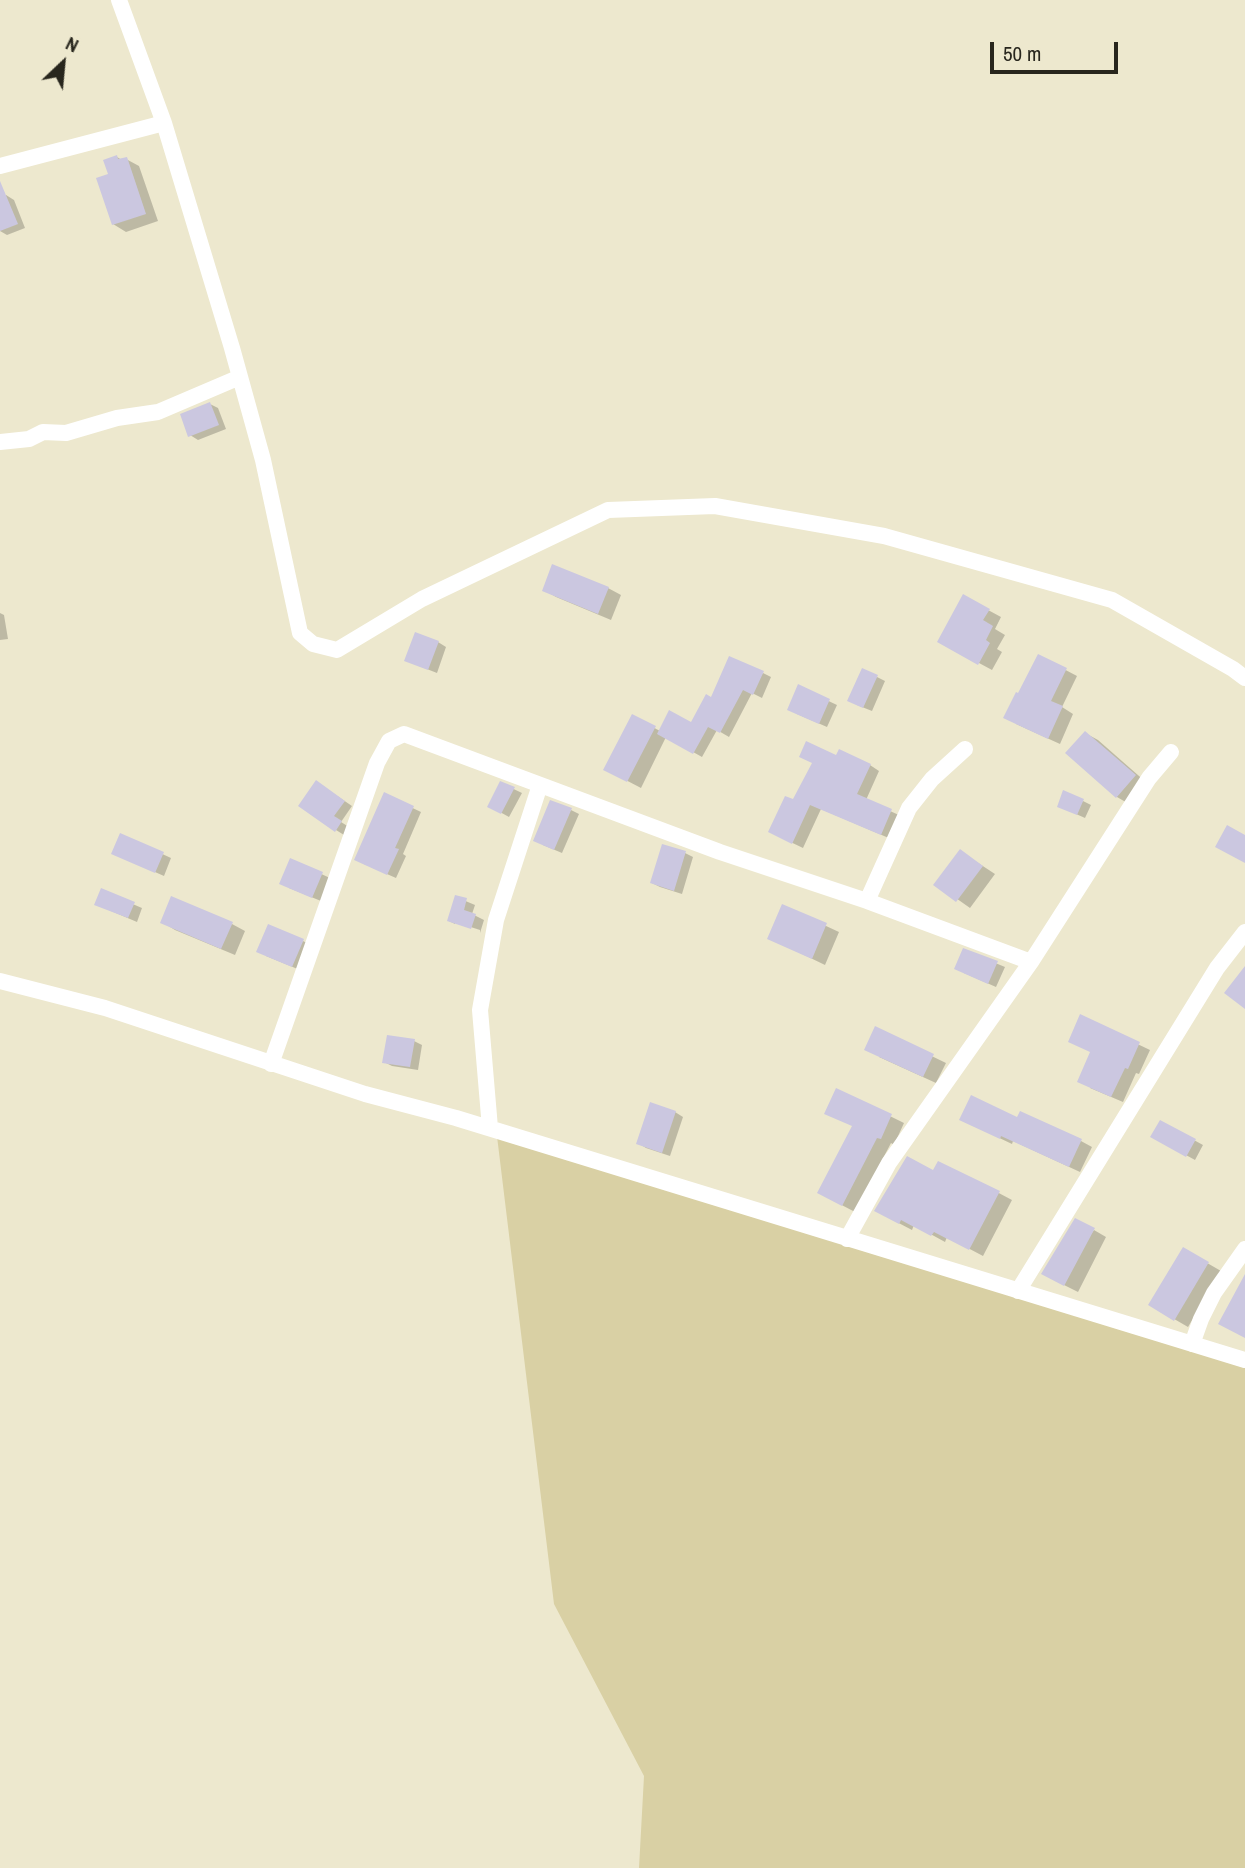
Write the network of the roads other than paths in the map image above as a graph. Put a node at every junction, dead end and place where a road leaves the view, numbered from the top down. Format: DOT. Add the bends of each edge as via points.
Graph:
graph roads {
  1 [pos="119,0"];
  2 [pos="164,123"];
  3 [pos="0,166"];
  4 [pos="240,377"];
  5 [pos="0,442"];
  6 [pos="1245,678"];
  7 [pos="965,748"];
  8 [pos="1171,752"];
  9 [pos="540,785"];
  10 [pos="867,901"];
  11 [pos="1245,932"];
  12 [pos="1031,962"];
  13 [pos="0,981"];
  14 [pos="271,1064"];
  15 [pos="490,1128"];
  16 [pos="847,1239"];
  17 [pos="1245,1249"];
  18 [pos="1018,1291"];
  19 [pos="1192,1344"];
  20 [pos="1245,1360"];
  1 -- 2 [label="street"];
  2 -- 3 [label="street"];
  2 -- 4 [label="street"];
  4 -- 5 [label="street" via="158,412"];
  4 -- 6 [label="street" via="300,633 313,644 337,650 422,599 608,510 715,506 884,536 1112,600"];
  7 -- 10 [label="street" via="909,808"];
  8 -- 12 [label="street" via="1149,778"];
  9 -- 10 [label="street"];
  9 -- 14 [label="street" via="404,734 389,741 377,763"];
  9 -- 15 [label="street" via="496,919 480,1010"];
  10 -- 12 [label="street"];
  11 -- 18 [label="street" via="1217,968"];
  12 -- 16 [label="street" via="889,1163"];
  13 -- 14 [label="street" via="105,1008"];
  14 -- 15 [label="street"];
  15 -- 16 [label="street"];
  16 -- 18 [label="street"];
  17 -- 19 [label="street" via="1214,1293"];
  18 -- 19 [label="street"];
  19 -- 20 [label="street"];
}
